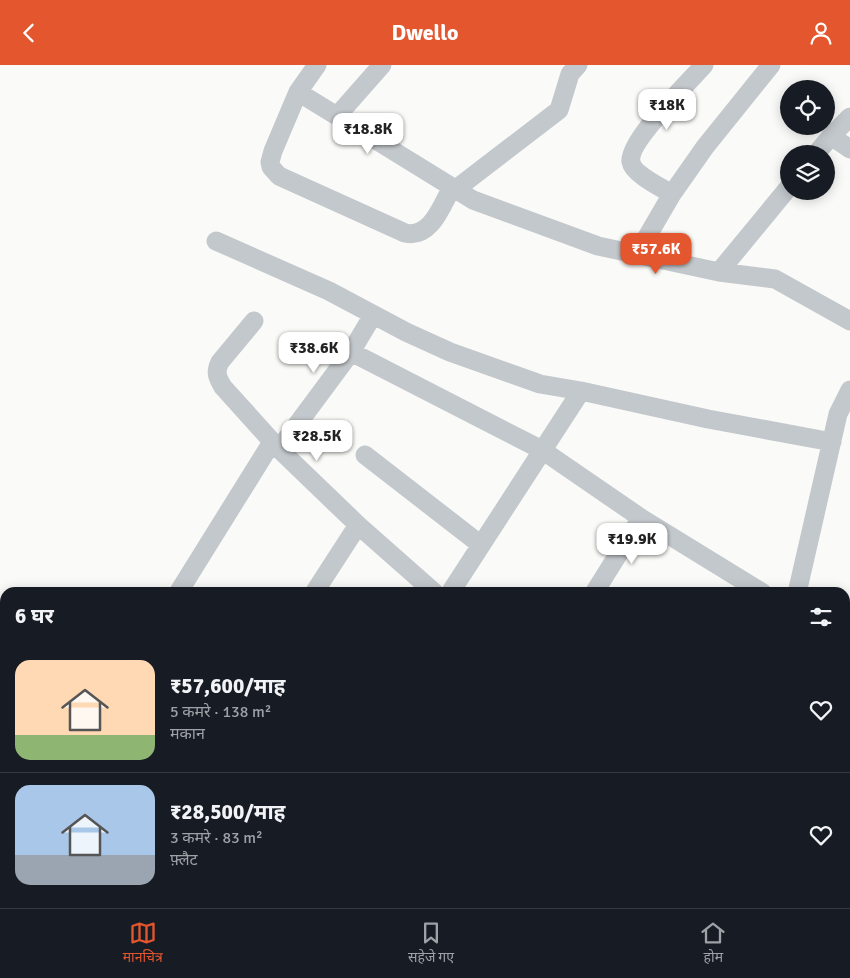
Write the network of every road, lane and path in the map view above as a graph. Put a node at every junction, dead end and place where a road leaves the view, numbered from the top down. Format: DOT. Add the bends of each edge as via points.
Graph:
graph roads {
  1 [pos="316,65"];
  2 [pos="382,65"];
  3 [pos="704,65"];
  4 [pos="771,65"];
  5 [pos="569,68"];
  6 [pos="298,92"];
  7 [pos="337,116"];
  8 [pos="850,117"];
  9 [pos="831,136"];
  10 [pos="824,145"];
  11 [pos="850,149"];
  12 [pos="454,188"];
  13 [pos="672,194"];
  14 [pos="780,198"];
  15 [pos="216,241"];
  16 [pos="637,254"];
  17 [pos="719,272"];
  18 [pos="373,315"];
  19 [pos="254,321"];
  20 [pos="850,321"];
  21 [pos="351,352"];
  22 [pos="850,390"];
  23 [pos="580,391"];
  24 [pos="832,442"];
  25 [pos="275,445"];
  26 [pos="542,450"];
  27 [pos="365,455"];
  28 [pos="642,518"];
  29 [pos="358,525"];
  30 [pos="481,545"];
  31 [pos="182,587"];
  32 [pos="318,587"];
  33 [pos="428,587"];
  34 [pos="454,587"];
  35 [pos="598,587"];
  36 [pos="753,587"];
  37 [pos="798,587"];
  1 -- 6 [label="street"];
  2 -- 7 [label="street"];
  3 -- 13 [label="street" via="646,129 631,154 631,162 637,171"];
  4 -- 13 [label="street"];
  5 -- 12 [label="street" via="559,110"];
  6 -- 7 [label="street"];
  6 -- 12 [label="street" via="270,162 279,176 414,235 421,233 434,219"];
  7 -- 12 [label="street"];
  8 -- 9 [label="street"];
  9 -- 10 [label="street"];
  9 -- 11 [label="street"];
  12 -- 16 [label="street" via="473,201 598,246"];
  13 -- 16 [label="street"];
  14 -- 17 [label="street"];
  15 -- 18 [label="street"];
  16 -- 17 [label="street"];
  17 -- 20 [label="street" via="775,279"];
  18 -- 21 [label="street"];
  18 -- 23 [label="street" via="406,333 498,370 540,384"];
  19 -- 25 [label="street" via="220,362 216,375"];
  21 -- 25 [label="street"];
  21 -- 26 [label="street"];
  22 -- 24 [label="street" via="838,414"];
  23 -- 24 [label="street"];
  23 -- 26 [label="street"];
  24 -- 37 [label="street"];
  25 -- 29 [label="street"];
  25 -- 31 [label="street"];
  26 -- 28 [label="street"];
  26 -- 30 [label="street"];
  27 -- 30 [label="street"];
  28 -- 35 [label="street"];
  28 -- 36 [label="street"];
  29 -- 32 [label="street"];
  29 -- 33 [label="street"];
  30 -- 34 [label="street"];
}
